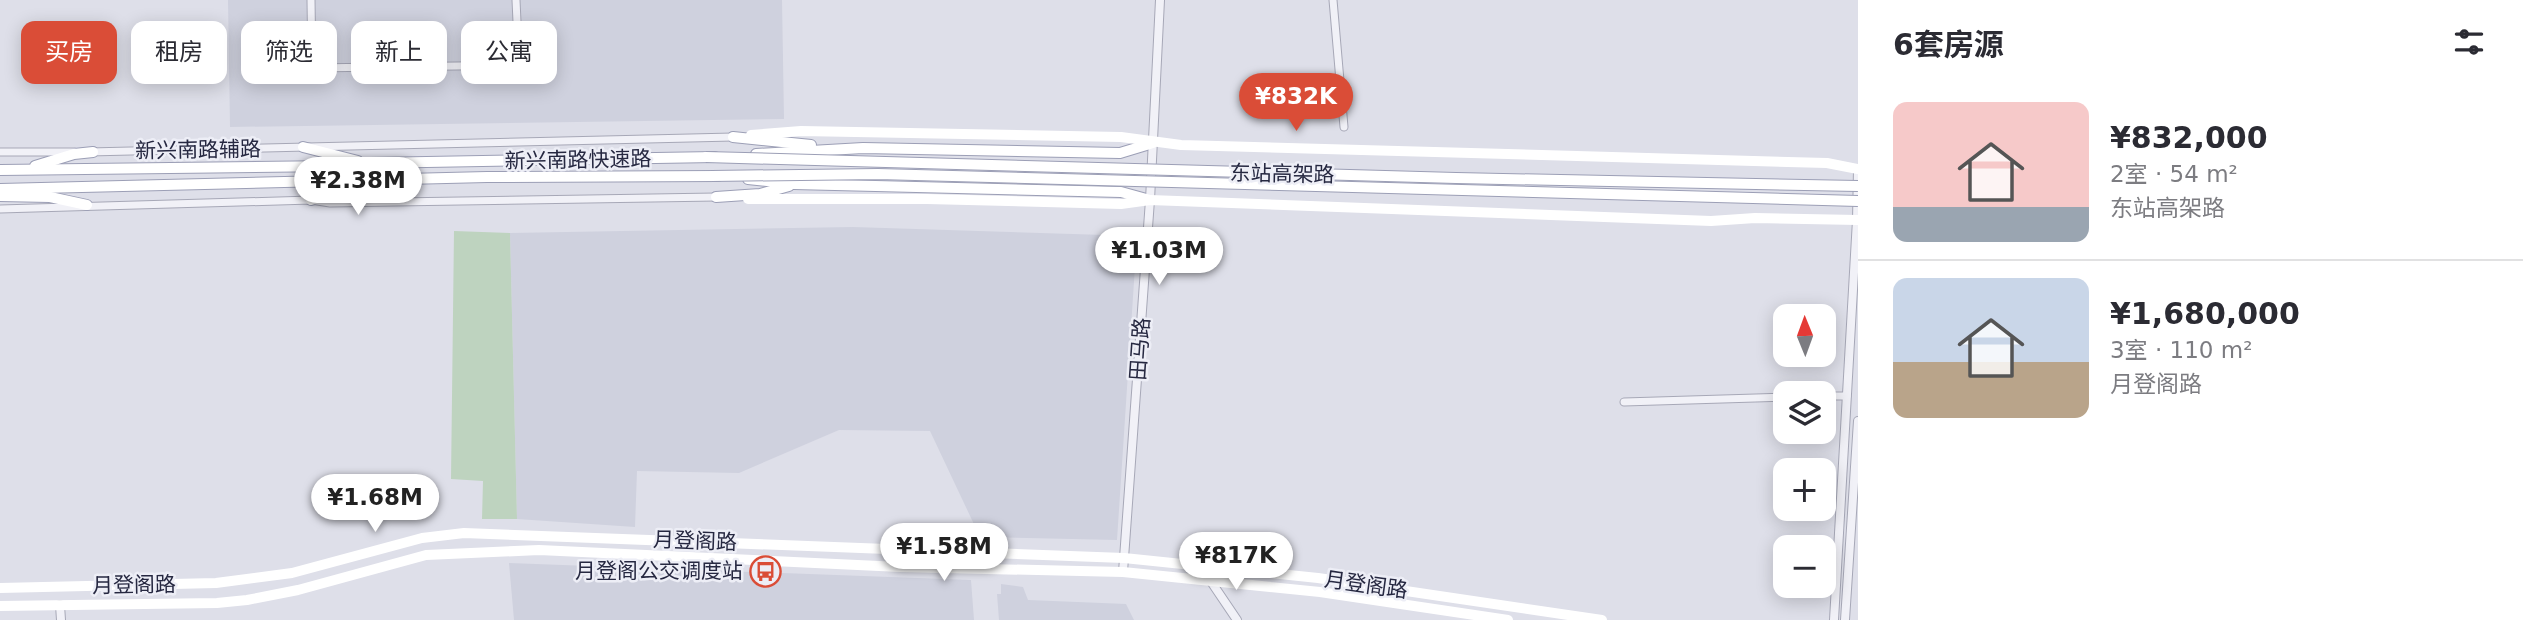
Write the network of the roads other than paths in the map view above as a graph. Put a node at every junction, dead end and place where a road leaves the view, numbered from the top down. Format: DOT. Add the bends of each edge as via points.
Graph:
graph roads {
  1 [pos="311,0"];
  2 [pos="516,0"];
  3 [pos="1160,0"];
  4 [pos="1333,0"];
  5 [pos="1344,127"];
  6 [pos="733,137"];
  7 [pos="1153,143"];
  8 [pos="303,147"];
  9 [pos="863,148"];
  10 [pos="0,152"];
  11 [pos="93,152"];
  12 [pos="706,158"];
  13 [pos="371,163"];
  14 [pos="1858,169"];
  15 [pos="0,170"];
  16 [pos="23,170"];
  17 [pos="712,176"];
  18 [pos="374,180"];
  19 [pos="794,184"];
  20 [pos="1858,186"];
  21 [pos="0,192"];
  22 [pos="716,197"];
  23 [pos="311,200"];
  24 [pos="1150,200"];
  25 [pos="1858,201"];
  26 [pos="87,205"];
  27 [pos="0,209"];
  28 [pos="1858,220"];
  29 [pos="1836,396"];
  30 [pos="1847,396"];
  31 [pos="1773,397"];
  32 [pos="1624,402"];
  33 [pos="1858,421"];
  34 [pos="1124,558"];
  35 [pos="1123,572"];
  36 [pos="1210,580"];
  37 [pos="0,588"];
  38 [pos="60,605"];
  39 [pos="0,606"];
  40 [pos="61,620"];
  41 [pos="1237,620"];
  42 [pos="1508,620"];
  43 [pos="1602,620"];
  44 [pos="1834,620"];
  45 [pos="1845,620"];
  1 -- 2 [label="street" via="312,68 519,65"];
  3 -- 7 [label="street, 田马路"];
  4 -- 5 [label="street"];
  6 -- 7 [label="main road" via="814,131 1121,137"];
  6 -- 8 [label="street, 新兴南路辅路"];
  6 -- 9 [label="main road"];
  7 -- 9 [label="main road, 新兴南路快速路" via="1120,153"];
  7 -- 14 [label="main road" via="1827,163"];
  7 -- 24 [label="street, 田马路"];
  8 -- 11 [label="street, 新兴南路辅路"];
  8 -- 13 [label="main road"];
  9 -- 12 [label="main road, 新兴南路快速路"];
  10 -- 11 [label="street, 新兴南路辅路"];
  11 -- 16 [label="main road"];
  12 -- 13 [label="main road, 新兴南路快速路"];
  12 -- 20 [label="main road, 东站高架路, bridge"];
  13 -- 16 [label="main road, 新兴南路快速路"];
  14 -- 28 [label="street"];
  15 -- 16 [label="main road, 新兴南路快速路"];
  17 -- 18 [label="main road, 新兴南路快速路"];
  17 -- 19 [label="main road, 新兴南路快速路"];
  17 -- 25 [label="main road, 东站高架路, bridge" via="878,174"];
  18 -- 21 [label="main road, 新兴南路快速路"];
  18 -- 23 [label="main road"];
  19 -- 22 [label="main road" via="760,194"];
  19 -- 24 [label="main road, 新兴南路快速路" via="1121,192"];
  21 -- 26 [label="main road"];
  22 -- 23 [label="street" via="330,204"];
  22 -- 24 [label="main road" via="1121,204"];
  23 -- 26 [label="street"];
  24 -- 28 [label="main road" via="1697,221"];
  24 -- 34 [label="street, 田马路"];
  26 -- 27 [label="street"];
  28 -- 30 [label="street"];
  29 -- 30 [label="street"];
  30 -- 44 [label="street"];
  31 -- 32 [label="street"];
  33 -- 45 [label="street"];
  34 -- 35 [label="street, 田马路"];
  34 -- 37 [label="main road, 月登阁路" via="464,533 422,538 245,581"];
  34 -- 43 [label="main road, 月登阁路" via="1318,578"];
  35 -- 36 [label="main road, 月登阁路"];
  35 -- 38 [label="main road, 月登阁路" via="489,551 409,559 247,600"];
  36 -- 41 [label="street"];
  36 -- 42 [label="main road, 月登阁路"];
  38 -- 39 [label="main road, 月登阁路"];
  38 -- 40 [label="street"];
}
